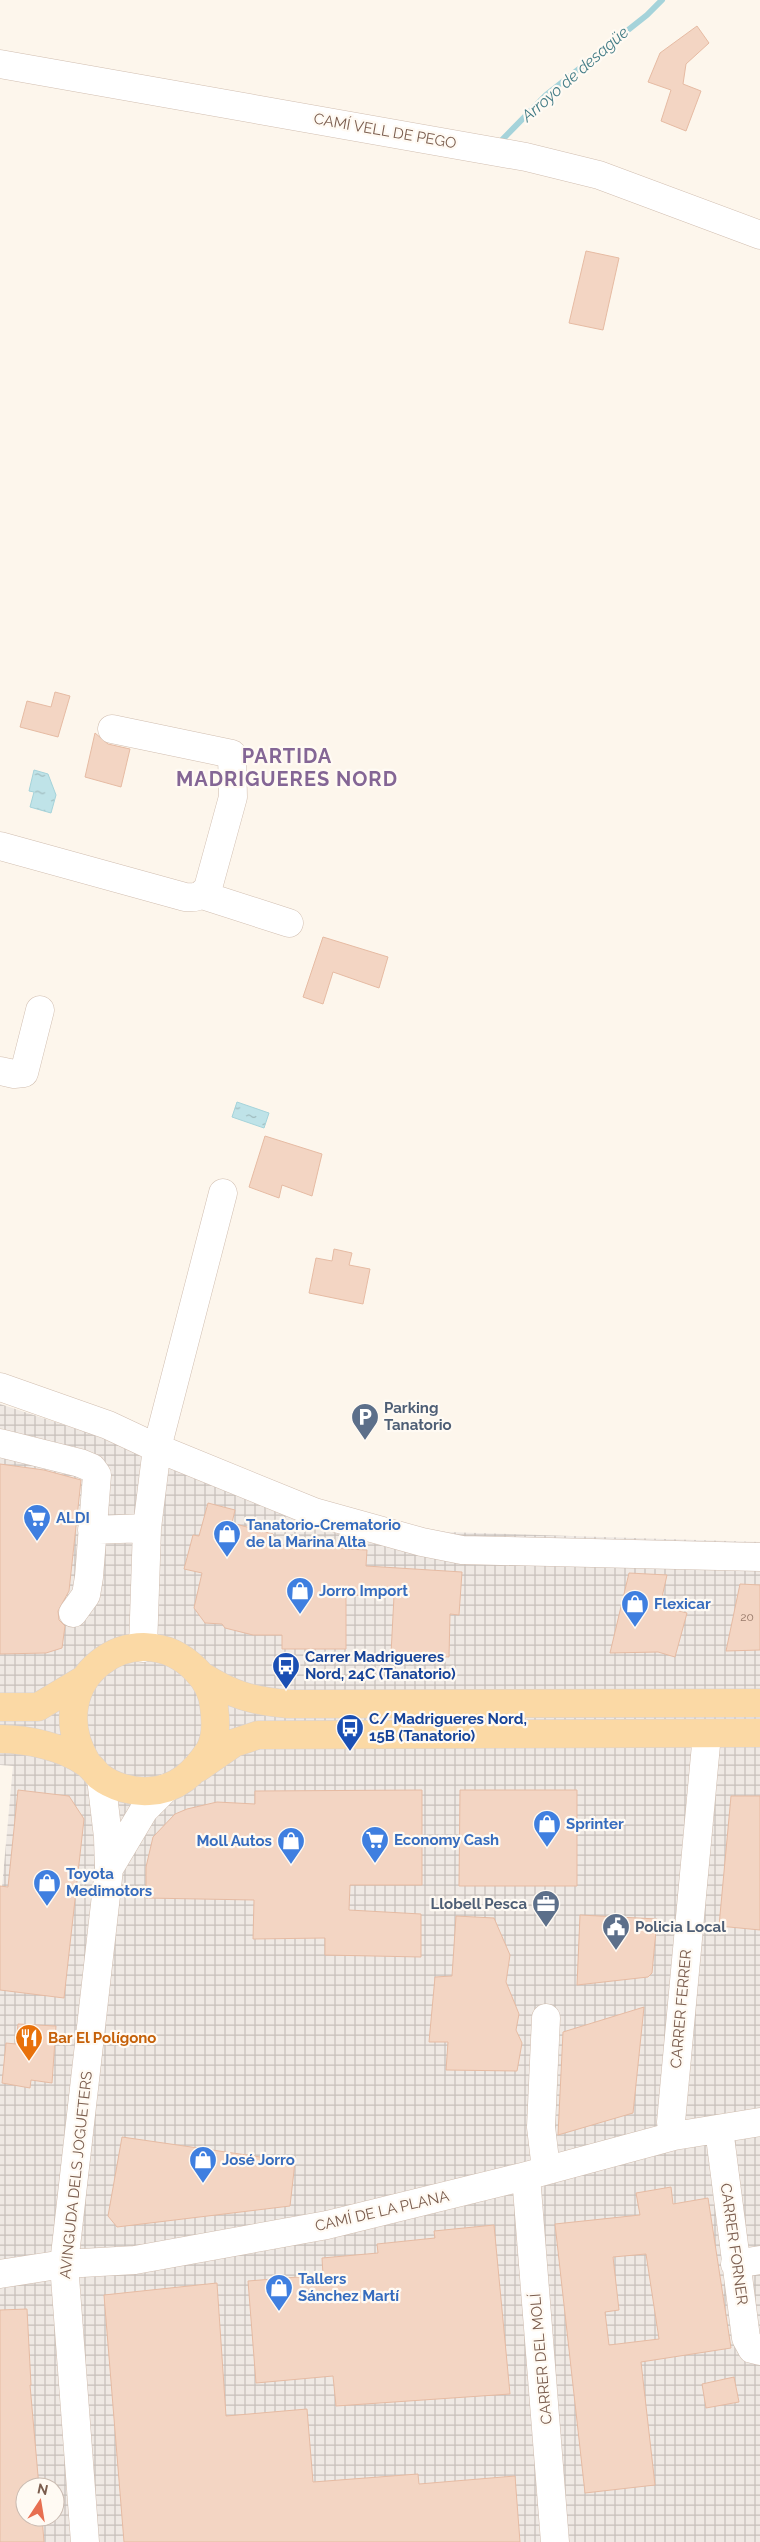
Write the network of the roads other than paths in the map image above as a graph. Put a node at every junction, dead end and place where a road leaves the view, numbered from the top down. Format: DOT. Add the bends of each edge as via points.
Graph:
graph roads {
  1 [pos="0,64"];
  2 [pos="760,235"];
  3 [pos="112,729"];
  4 [pos="0,846"];
  5 [pos="202,894"];
  6 [pos="288,923"];
  7 [pos="40,1010"];
  8 [pos="0,1071"];
  9 [pos="223,1193"];
  10 [pos="0,1387"];
  11 [pos="0,1444"];
  12 [pos="157,1448"];
  13 [pos="147,1528"];
  14 [pos="92,1530"];
  15 [pos="760,1557"];
  16 [pos="73,1613"];
  17 [pos="143,1648"];
  18 [pos="202,1676"];
  19 [pos="83,1680"];
  20 [pos="760,1702"];
  21 [pos="0,1707"];
  22 [pos="760,1733"];
  23 [pos="707,1734"];
  24 [pos="0,1739"];
  25 [pos="198,1768"];
  26 [pos="94,1770"];
  27 [pos="166,1788"];
  28 [pos="109,1868"];
  29 [pos="546,2018"];
  30 [pos="760,2122"];
  31 [pos="719,2129"];
  32 [pos="674,2136"];
  33 [pos="536,2172"];
  34 [pos="748,2262"];
  35 [pos="64,2264"];
  36 [pos="0,2274"];
  37 [pos="760,2351"];
  38 [pos="85,2542"];
  39 [pos="555,2542"];
  1 -- 2 [label="street, CAMÍ VELL DE PEGO" via="526,157 599,175"];
  3 -- 5 [label="street" via="232,754 233,797 208,888"];
  4 -- 5 [label="street" via="185,897 195,898"];
  5 -- 6 [label="street"];
  7 -- 8 [label="street" via="24,1073"];
  9 -- 12 [label="street"];
  10 -- 12 [label="street" via="108,1424"];
  11 -- 14 [label="street" via="92,1468 97,1475"];
  12 -- 13 [label="street"];
  12 -- 15 [label="street" via="314,1512 462,1550"];
  13 -- 14 [label="street"];
  13 -- 17 [label="street"];
  14 -- 16 [label="street" via="86,1595"];
  17 -- 18 [label="main road" via="171,1652"];
  17 -- 19 [label="main road" via="127,1649 106,1658"];
  18 -- 20 [label="main road" via="220,1688 254,1701 288,1704"];
  18 -- 25 [label="main road" via="214,1698 216,1723 211,1747"];
  19 -- 21 [label="main road" via="38,1708"];
  19 -- 26 [label="main road" via="75,1696 72,1713 75,1739"];
  22 -- 23 [label="main road"];
  23 -- 25 [label="main road" via="258,1735 234,1743"];
  23 -- 32 [label="street, CARRER FERRER" via="671,2122"];
  24 -- 26 [label="main road" via="38,1743"];
  25 -- 27 [label="main road" via="184,1780"];
  26 -- 27 [label="main road" via="133,1791"];
  26 -- 28 [label="street, AVINGUDA DELS JOGUETERS" via="108,1837"];
  27 -- 28 [label="street, AVINGUDA DELS JOGUETERS" via="144,1810"];
  28 -- 35 [label="street, AVINGUDA DELS JOGUETERS"];
  29 -- 33 [label="street, CARRER DEL MOLÍ"];
  30 -- 31 [label="street, CAMÍ DE LA PLANA"];
  31 -- 32 [label="street, CAMÍ DE LA PLANA"];
  31 -- 34 [label="street, CARRER FORNER"];
  32 -- 33 [label="street, CAMÍ DE LA PLANA"];
  33 -- 35 [label="street, CAMÍ DE LA PLANA" via="326,2225 135,2260"];
  33 -- 39 [label="street, CARRER DEL MOLÍ"];
  34 -- 37 [label="street, CARRER FORNER" via="746,2338 752,2349"];
  35 -- 36 [label="street, CAMÍ DE LA PLANA"];
  35 -- 38 [label="street, AVINGUDA DELS JOGUETERS"];
}
